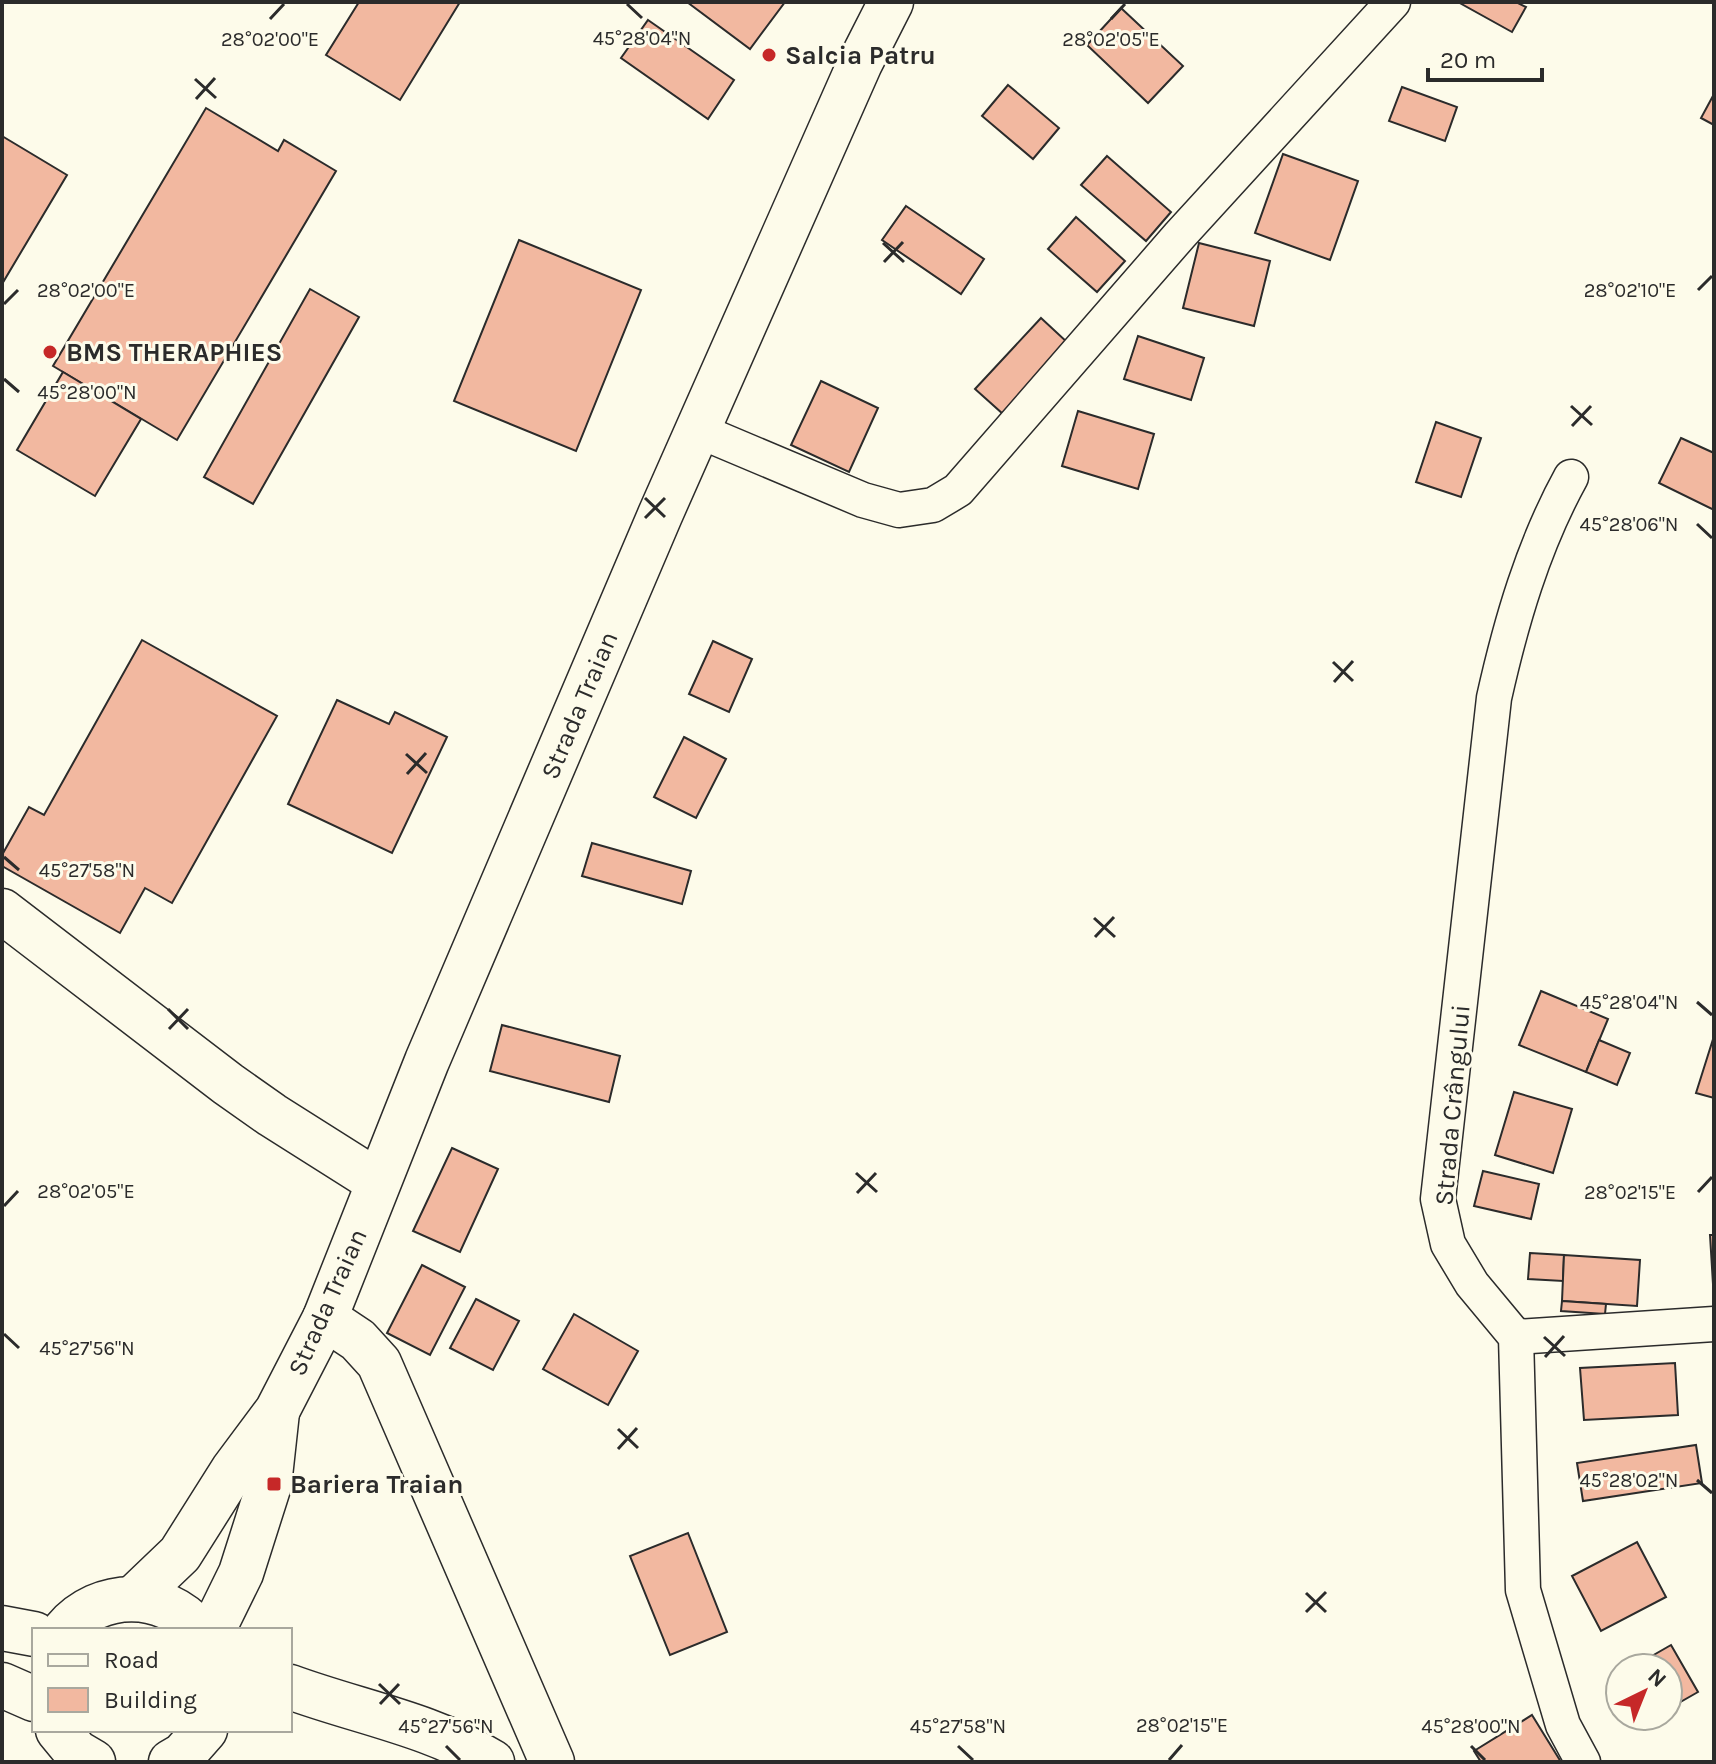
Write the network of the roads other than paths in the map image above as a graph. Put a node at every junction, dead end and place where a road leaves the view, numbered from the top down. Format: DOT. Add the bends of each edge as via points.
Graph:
graph roads {
  1 [pos="891,2"];
  2 [pos="1393,2"];
  3 [pos="697,430"];
  4 [pos="1571,477"];
  5 [pos="2,911"];
  6 [pos="378,1182"];
  7 [pos="325,1318"];
  8 [pos="1714,1324"];
  9 [pos="1516,1337"];
  10 [pos="277,1411"];
  11 [pos="134,1598"];
  12 [pos="2,1628"];
  13 [pos="67,1628"];
  14 [pos="196,1628"];
  15 [pos="214,1628"];
  16 [pos="32,1634"];
  17 [pos="2,1685"];
  18 [pos="296,1693"];
  19 [pos="32,1698"];
  20 [pos="203,1732"];
  21 [pos="171,1762"];
  22 [pos="492,1762"];
  23 [pos="552,1762"];
  24 [pos="1583,1762"];
  1 -- 3 [label="main road, Strada Traian"];
  2 -- 3 [label="street" via="958,490 933,505 899,510"];
  3 -- 6 [label="main road, Strada Traian"];
  4 -- 9 [label="street, Strada Crângului" via="1531,568 1494,698 1438,1199 1448,1244 1472,1284"];
  5 -- 6 [label="main road" via="228,1084"];
  6 -- 7 [label="main road, Strada Traian"];
  7 -- 10 [label="main road, Strada Traian"];
  7 -- 23 [label="main road" via="358,1340 379,1363"];
  8 -- 9 [label="street"];
  9 -- 24 [label="street" via="1523,1590 1563,1725"];
  10 -- 11 [label="main road, Strada Traian" via="180,1554"];
  10 -- 15 [label="main road, Strada Traian" via="269,1485 241,1573"];
  11 -- 13 [label="main road" via="90,1608"];
  11 -- 14 [label="main road" via="163,1604"];
  12 -- 16 [label="main road"];
  17 -- 19 [label="main road"];
  18 -- 22 [label="main road" via="422,1728"];
  20 -- 21 [label="main road"];
}
